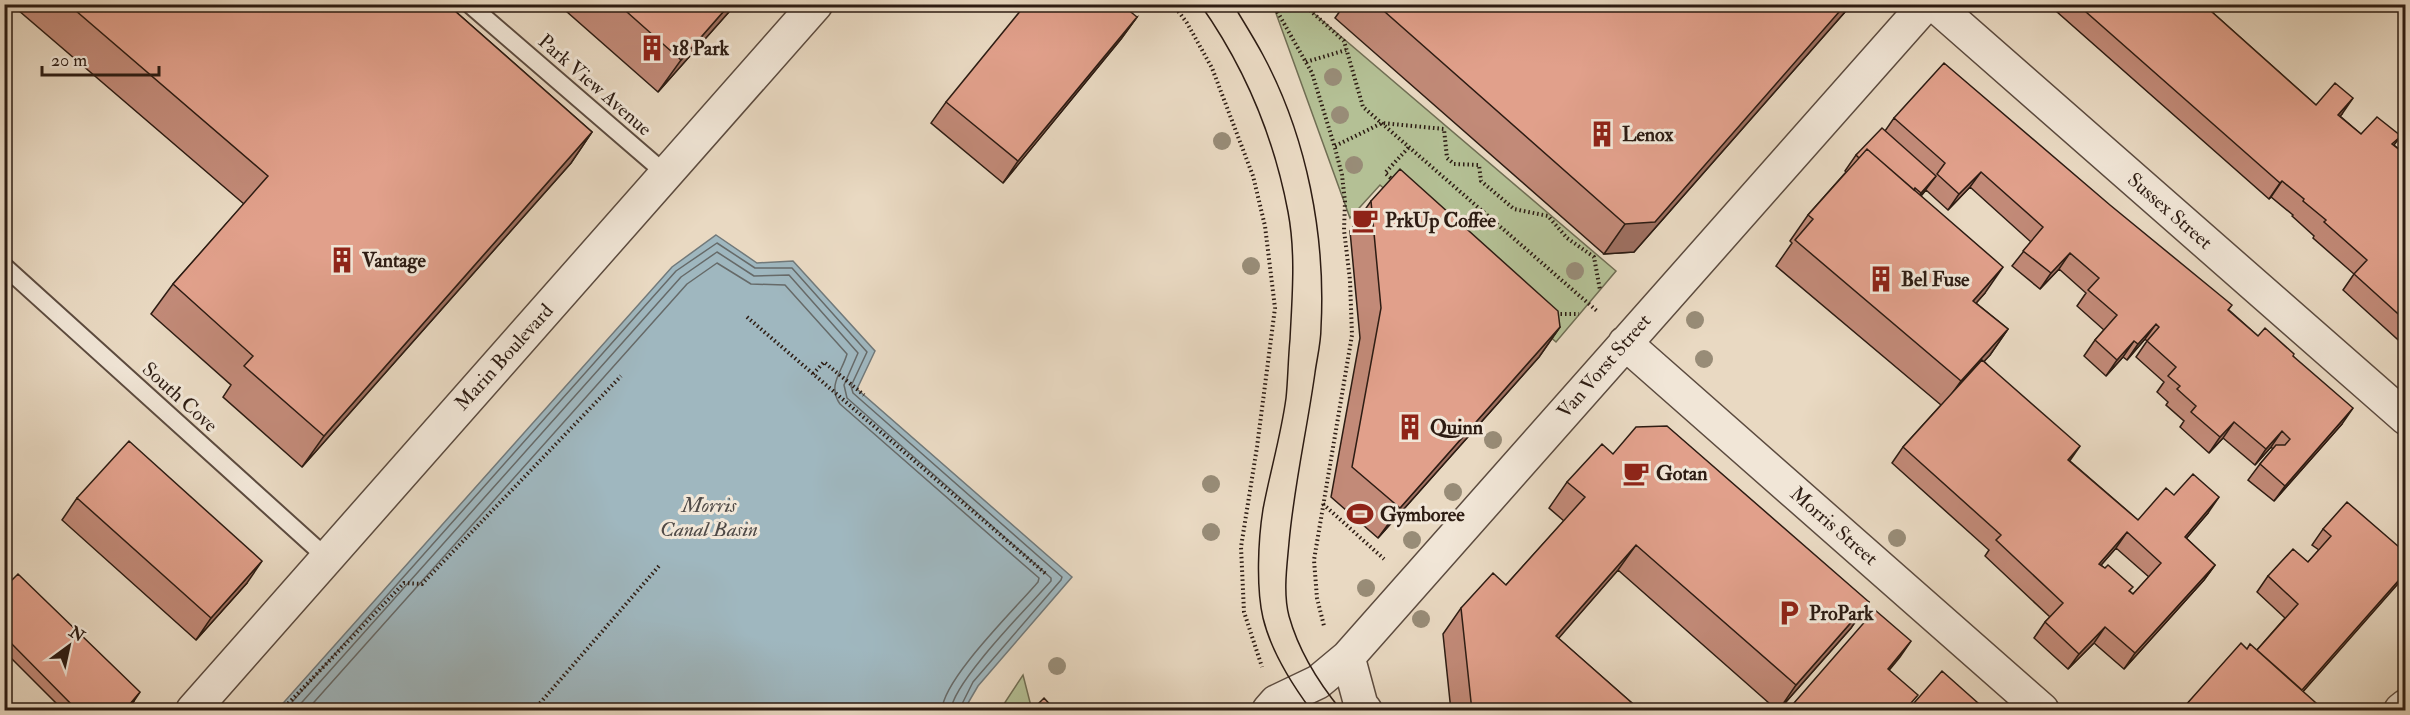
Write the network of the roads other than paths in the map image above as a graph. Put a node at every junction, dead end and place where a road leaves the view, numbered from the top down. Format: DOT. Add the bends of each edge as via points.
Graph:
graph roads {
  1 [pos="469,4"];
  2 [pos="816,4"];
  3 [pos="1926,4"];
  4 [pos="1934,4"];
  5 [pos="666,174"];
  6 [pos="4,266"];
  7 [pos="1625,342"];
  8 [pos="2406,418"];
  9 [pos="327,558"];
  10 [pos="1348,657"];
  11 [pos="2406,706"];
  12 [pos="193,711"];
  13 [pos="1269,711"];
  14 [pos="1365,711"];
  15 [pos="2042,711"];
  16 [pos="2401,711"];
  1 -- 5 [label="lane, Park View Avenue"];
  2 -- 5 [label="street, Marin Boulevard"];
  3 -- 7 [label="street, Van Vorst Street"];
  4 -- 8 [label="street, Sussex Street"];
  5 -- 9 [label="street, Marin Boulevard"];
  6 -- 9 [label="lane, South Cove"];
  7 -- 10 [label="street, Van Vorst Street"];
  7 -- 15 [label="street, Morris Street"];
  9 -- 12 [label="street, Marin Boulevard"];
  10 -- 13 [label="street, Van Vorst Street" via="1318,682 1276,702"];
  10 -- 14 [label="street"];
  11 -- 16 [label="street"];
}
